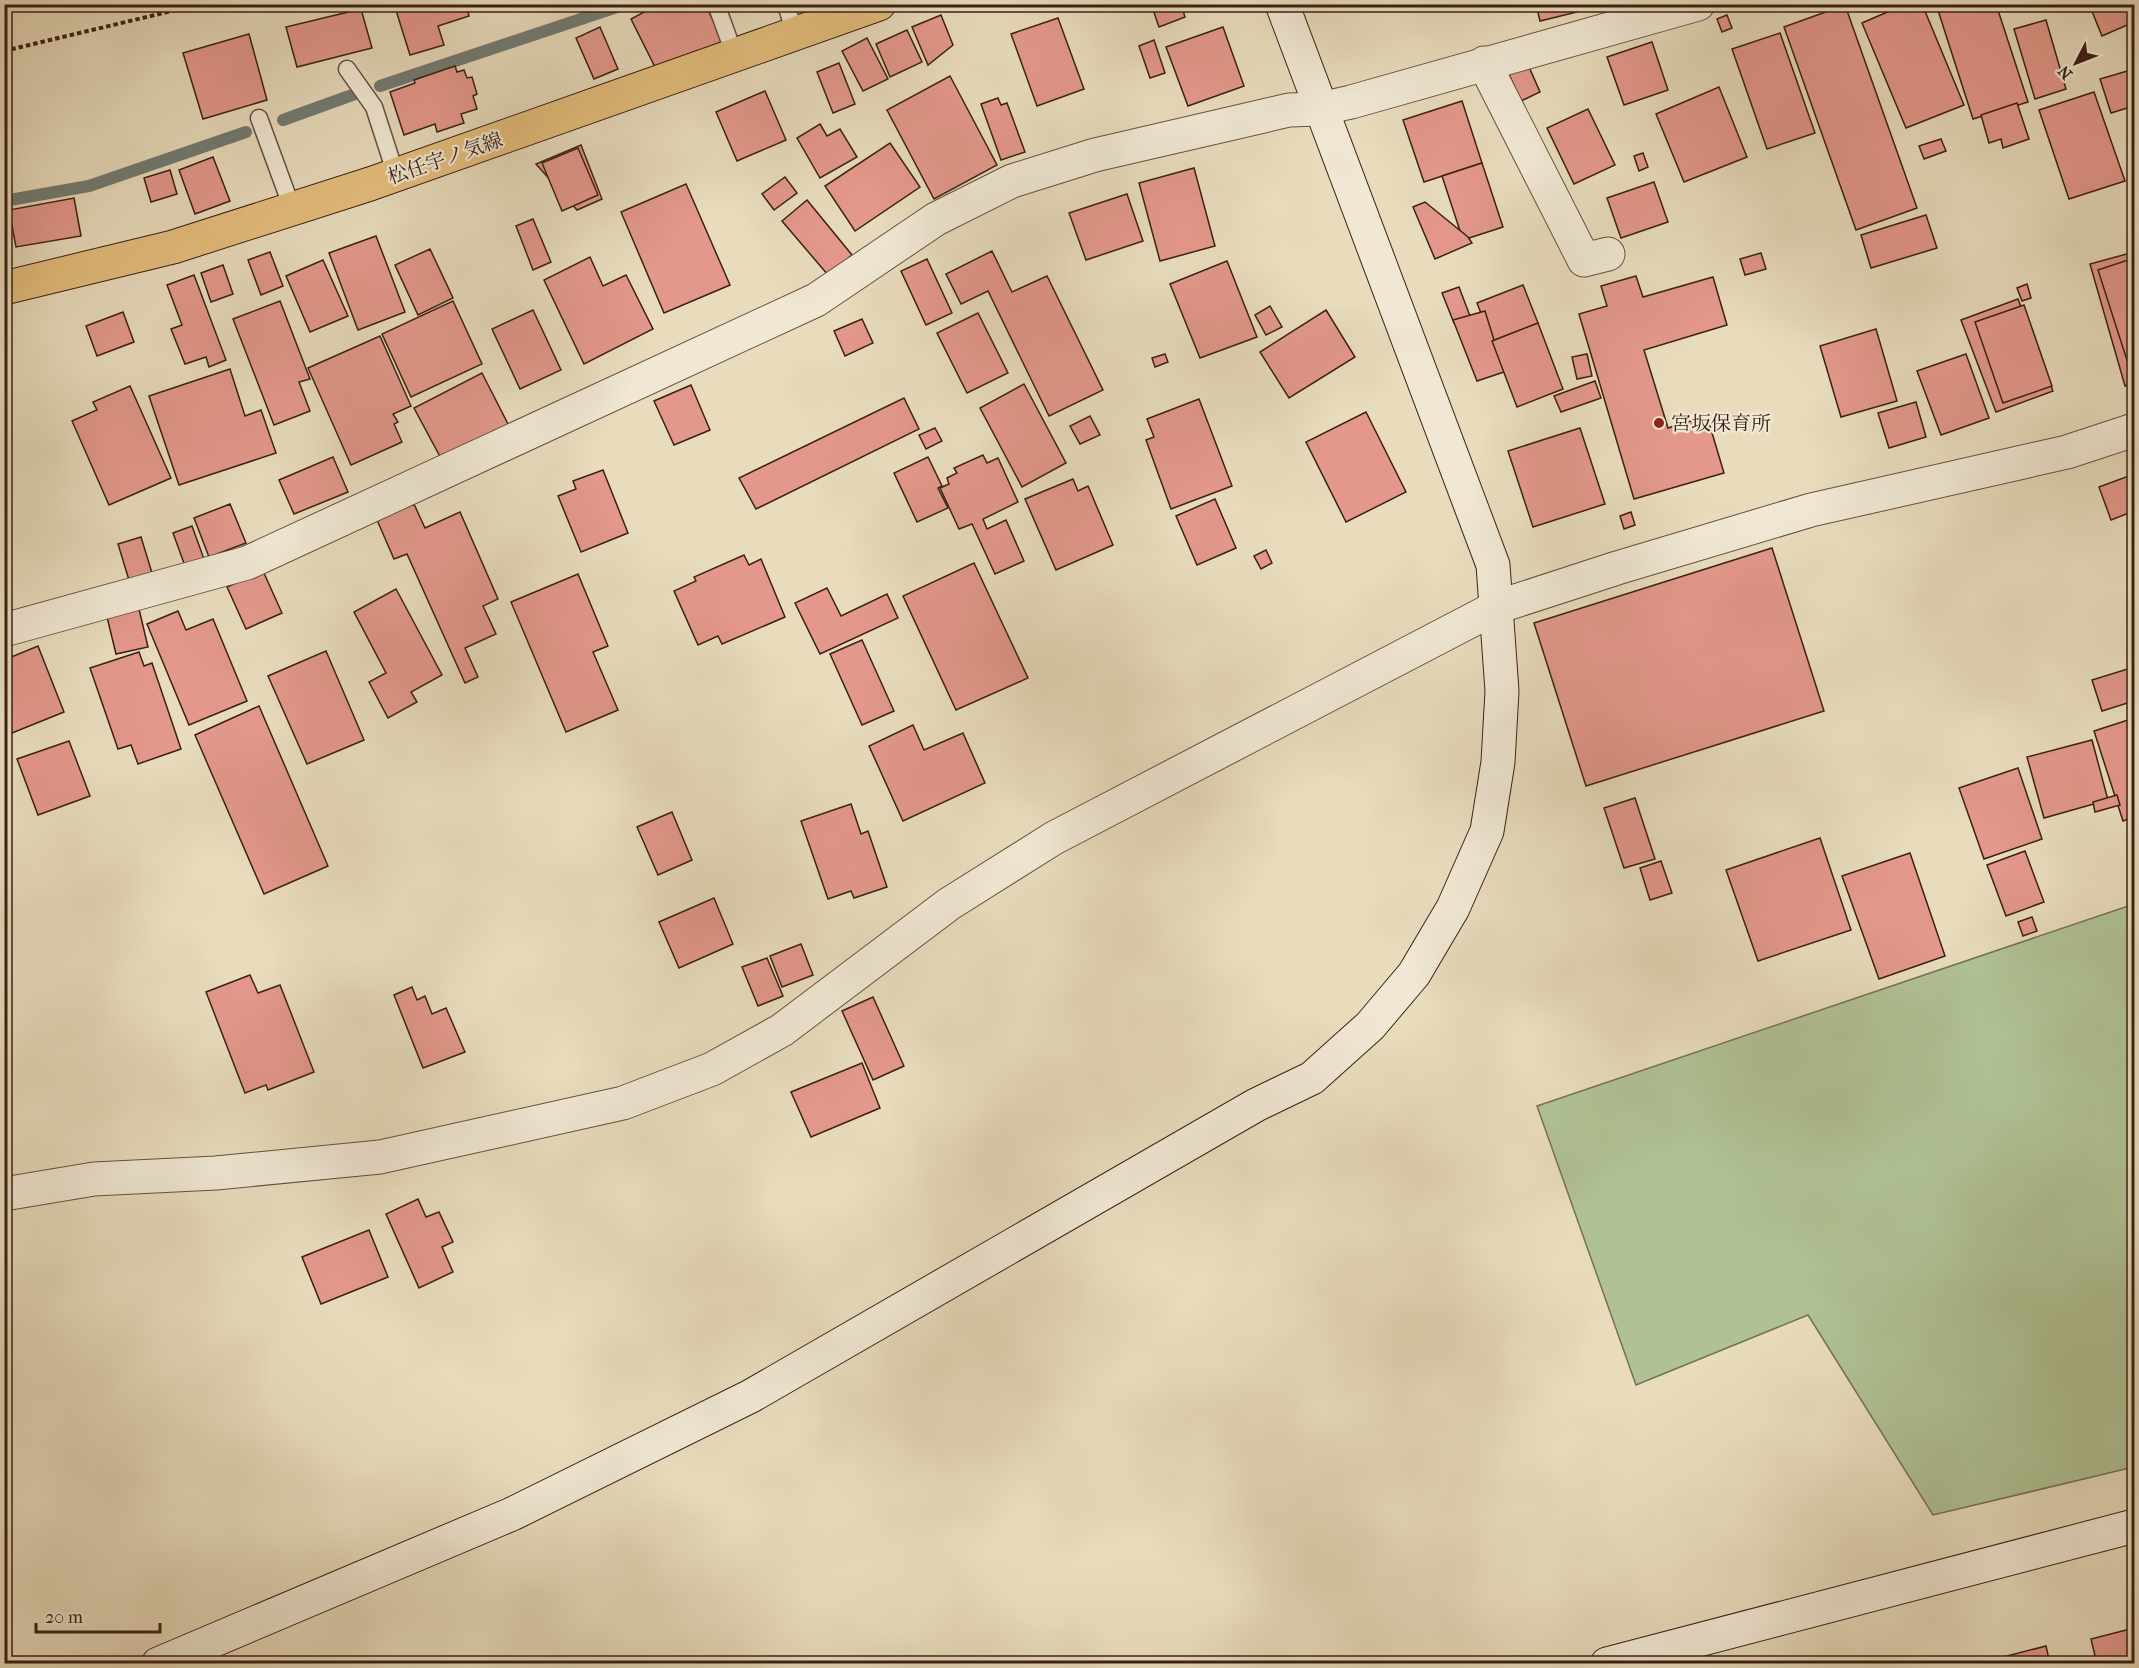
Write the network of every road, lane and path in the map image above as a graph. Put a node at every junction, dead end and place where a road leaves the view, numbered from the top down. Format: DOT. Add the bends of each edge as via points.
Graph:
graph roads {
  1 [pos="201,4"];
  2 [pos="716,4"];
  3 [pos="1282,4"];
  4 [pos="1698,4"];
  5 [pos="874,5"];
  6 [pos="790,20"];
  7 [pos="4,51"];
  8 [pos="735,56"];
  9 [pos="1484,63"];
  10 [pos="347,69"];
  11 [pos="1320,109"];
  12 [pos="259,118"];
  13 [pos="396,175"];
  14 [pos="292,208"];
  15 [pos="1608,254"];
  16 [pos="4,288"];
  17 [pos="2134,430"];
  18 [pos="1497,607"];
  19 [pos="4,630"];
  20 [pos="4,1194"];
  21 [pos="2134,1526"];
  22 [pos="158,1664"];
  23 [pos="1607,1664"];
  1 -- 7 [label="path"];
  2 -- 8 [label="lane"];
  3 -- 11 [label="street"];
  4 -- 9 [label="street"];
  5 -- 6 [label="main road, 松任宇ノ気線"];
  6 -- 8 [label="main road, 松任宇ノ気線"];
  8 -- 13 [label="main road, 松任宇ノ気線"];
  9 -- 11 [label="street"];
  9 -- 15 [label="street" via="1584,260"];
  10 -- 13 [label="lane" via="374,107"];
  11 -- 18 [label="street" via="1493,565"];
  11 -- 19 [label="street" via="1289,110 1095,155 1012,181 936,219 816,300 247,563"];
  12 -- 14 [label="lane"];
  13 -- 14 [label="main road, 松任宇ノ気線"];
  14 -- 16 [label="main road, 松任宇ノ気線" via="173,247"];
  17 -- 18 [label="street" via="2067,452 1811,510"];
  18 -- 20 [label="street" via="1054,838 948,904 782,1030 712,1069 623,1103 380,1157 216,1173 94,1179"];
  18 -- 22 [label="street" via="1502,691 1498,762 1487,831 1453,908 1414,974 1370,1026 1312,1078 1256,1105 751,1396 512,1514"];
  21 -- 23 [label="street"];
}
